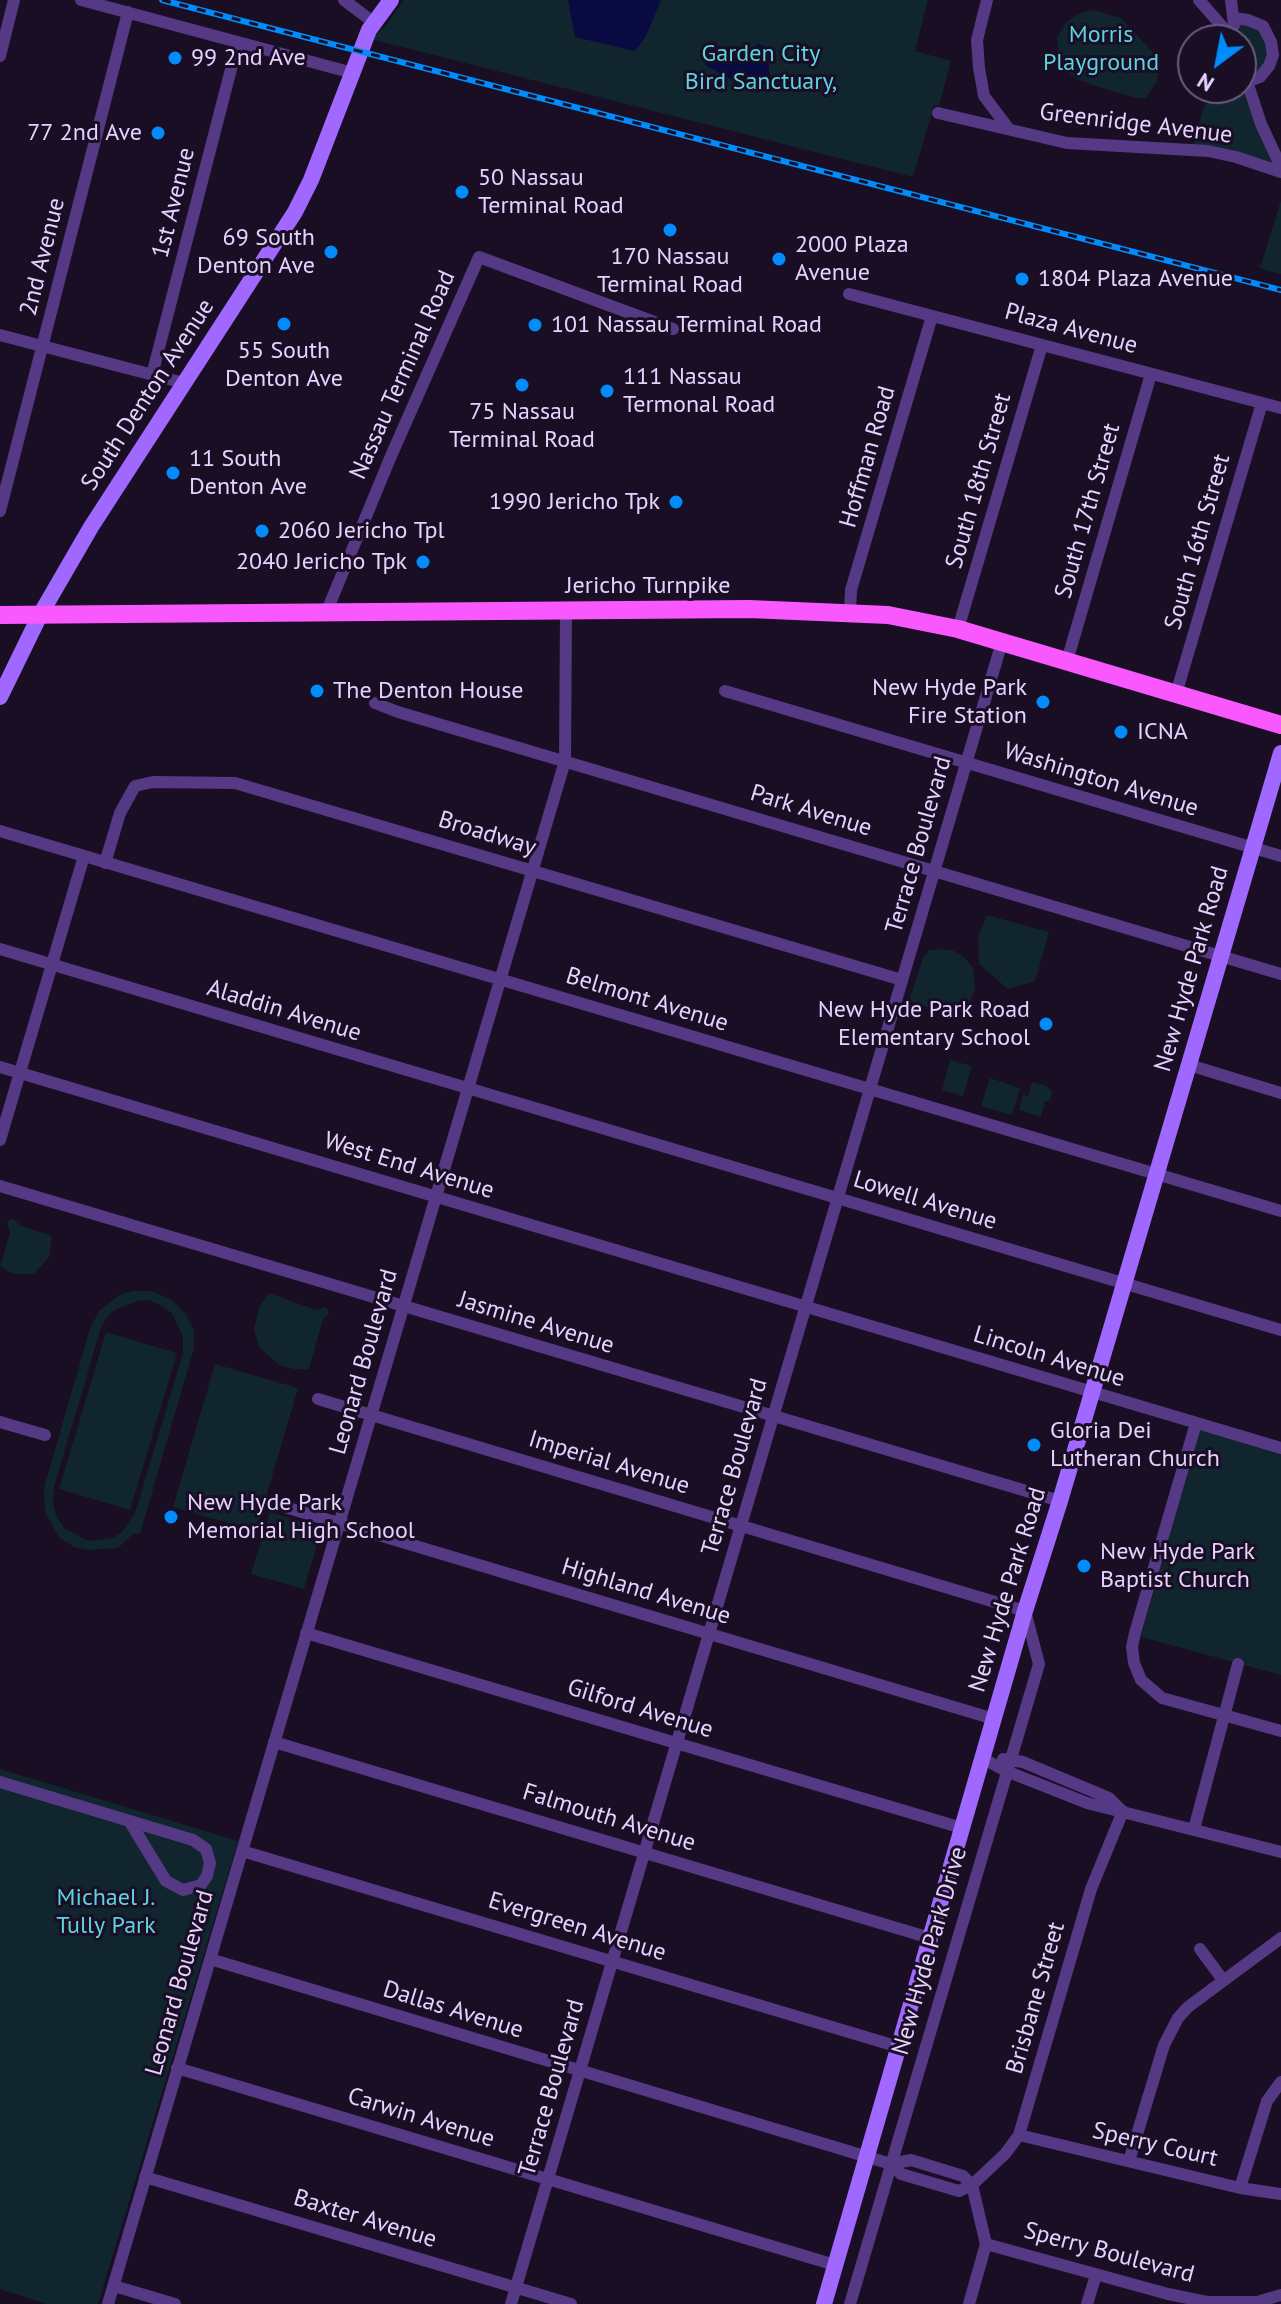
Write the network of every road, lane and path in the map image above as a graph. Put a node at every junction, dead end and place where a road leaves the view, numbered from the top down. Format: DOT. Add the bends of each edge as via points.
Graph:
graph roads {
  1 [pos="14,0"];
  2 [pos="81,0"];
  3 [pos="344,0"];
  4 [pos="391,0"];
  5 [pos="987,0"];
  6 [pos="1199,0"];
  7 [pos="1231,0"];
  8 [pos="128,12"];
  9 [pos="1234,18"];
  10 [pos="373,22"];
  11 [pos="1220,24"];
  12 [pos="1234,24"];
  13 [pos="238,42"];
  14 [pos="0,56"];
  15 [pos="353,73"];
  16 [pos="1257,78"];
  17 [pos="984,96"];
  18 [pos="1254,104"];
  19 [pos="938,113"];
  20 [pos="971,120"];
  21 [pos="1009,129"];
  22 [pos="1281,170"];
  23 [pos="849,294"];
  24 [pos="932,316"];
  25 [pos="673,329"];
  26 [pos="0,335"];
  27 [pos="1042,345"];
  28 [pos="43,346"];
  29 [pos="1151,374"];
  30 [pos="152,375"];
  31 [pos="184,383"];
  32 [pos="1262,403"];
  33 [pos="1281,408"];
  34 [pos="0,511"];
  35 [pos="566,610"];
  36 [pos="850,612"];
  37 [pos="326,613"];
  38 [pos="0,615"];
  39 [pos="40,615"];
  40 [pos="958,629"];
  41 [pos="1002,642"];
  42 [pos="1067,661"];
  43 [pos="725,691"];
  44 [pos="1176,694"];
  45 [pos="0,697"];
  46 [pos="375,703"];
  47 [pos="1281,725"];
  48 [pos="1281,753"];
  49 [pos="565,761"];
  50 [pos="967,762"];
  51 [pos="0,831"];
  52 [pos="1253,848"];
  53 [pos="84,856"];
  54 [pos="1281,856"];
  55 [pos="105,863"];
  56 [pos="532,870"];
  57 [pos="935,871"];
  58 [pos="0,949"];
  59 [pos="1221,957"];
  60 [pos="52,965"];
  61 [pos="1281,974"];
  62 [pos="500,980"];
  63 [pos="902,980"];
  64 [pos="1189,1065"];
  65 [pos="0,1067"];
  66 [pos="20,1074"];
  67 [pos="468,1088"];
  68 [pos="870,1090"];
  69 [pos="1281,1093"];
  70 [pos="556,1114"];
  71 [pos="0,1140"];
  72 [pos="1156,1174"];
  73 [pos="0,1186"];
  74 [pos="435,1197"];
  75 [pos="838,1198"];
  76 [pos="1281,1211"];
  77 [pos="1124,1283"];
  78 [pos="403,1306"];
  79 [pos="805,1307"];
  80 [pos="1281,1330"];
  81 [pos="1092,1392"];
  82 [pos="318,1399"];
  83 [pos="371,1415"];
  84 [pos="773,1416"];
  85 [pos="0,1422"];
  86 [pos="1196,1423"];
  87 [pos="45,1435"];
  88 [pos="1281,1448"];
  89 [pos="1060,1501"];
  90 [pos="285,1507"];
  91 [pos="339,1523"];
  92 [pos="741,1526"];
  93 [pos="1025,1611"];
  94 [pos="306,1633"];
  95 [pos="709,1634"];
  96 [pos="1238,1664"];
  97 [pos="1225,1716"];
  98 [pos="994,1719"];
  99 [pos="1281,1731"];
  100 [pos="274,1742"];
  101 [pos="677,1743"];
  102 [pos="982,1758"];
  103 [pos="1008,1765"];
  104 [pos="0,1782"];
  105 [pos="1123,1811"];
  106 [pos="130,1822"];
  107 [pos="962,1828"];
  108 [pos="1194,1829"];
  109 [pos="242,1851"];
  110 [pos="644,1852"];
  111 [pos="1281,1852"];
  112 [pos="930,1938"];
  113 [pos="1281,1938"];
  114 [pos="1200,1949"];
  115 [pos="210,1959"];
  116 [pos="612,1961"];
  117 [pos="1223,1980"];
  118 [pos="899,2047"];
  119 [pos="177,2068"];
  120 [pos="580,2071"];
  121 [pos="1281,2082"];
  122 [pos="1019,2135"];
  123 [pos="867,2157"];
  124 [pos="1129,2161"];
  125 [pos="891,2164"];
  126 [pos="145,2177"];
  127 [pos="548,2178"];
  128 [pos="972,2185"];
  129 [pos="1240,2188"];
  130 [pos="1281,2194"];
  131 [pos="986,2244"];
  132 [pos="835,2265"];
  133 [pos="1096,2275"];
  134 [pos="114,2286"];
  135 [pos="516,2287"];
  136 [pos="1281,2295"];
  137 [pos="1202,2302"];
  138 [pos="108,2304"];
  139 [pos="175,2304"];
  140 [pos="511,2304"];
  141 [pos="571,2304"];
  142 [pos="824,2304"];
  143 [pos="850,2304"];
  144 [pos="969,2304"];
  145 [pos="1087,2304"];
  1 -- 14 [label="street"];
  2 -- 8 [label="street"];
  3 -- 10 [label="street"];
  4 -- 10 [label="main road, South Denton Avenue"];
  5 -- 17 [label="street" via="977,40"];
  6 -- 11 [label="street"];
  7 -- 9 [label="street"];
  8 -- 13 [label="street"];
  8 -- 28 [label="street, 2nd Avenue"];
  9 -- 12 [label="street"];
  9 -- 16 [label="street" via="1263,26 1271,42 1269,66"];
  10 -- 15 [label="main road, South Denton Avenue"];
  13 -- 15 [label="street"];
  13 -- 30 [label="street, 1st Avenue"];
  15 -- 31 [label="main road, South Denton Avenue" via="300,202"];
  17 -- 20 [label="street"];
  17 -- 21 [label="street"];
  18 -- 22 [label="street"];
  19 -- 20 [label="street, Greenridge Avenue"];
  20 -- 21 [label="street, Greenridge Avenue"];
  21 -- 22 [label="street, Greenridge Avenue" via="1067,143 1208,151"];
  23 -- 24 [label="street, Plaza Avenue"];
  24 -- 27 [label="street, Plaza Avenue"];
  24 -- 36 [label="street, Hoffman Road" via="851,590"];
  25 -- 37 [label="street, Nassau Terminal Road" via="479,257"];
  26 -- 28 [label="street"];
  27 -- 29 [label="street, Plaza Avenue"];
  27 -- 40 [label="street, South 18th Street"];
  28 -- 30 [label="street"];
  28 -- 34 [label="street, 2nd Avenue"];
  29 -- 32 [label="street, Plaza Avenue"];
  29 -- 42 [label="street, South 17th Street"];
  30 -- 31 [label="street"];
  31 -- 39 [label="main road, South Denton Avenue"];
  32 -- 33 [label="street, Plaza Avenue"];
  32 -- 44 [label="street, South 16th Street"];
  35 -- 36 [label="main road, Jericho Turnpike"];
  35 -- 37 [label="main road, Jericho Turnpike"];
  35 -- 49 [label="street, Leonard Boulevard"];
  36 -- 40 [label="main road, Jericho Turnpike"];
  37 -- 39 [label="main road, Jericho Turnpike"];
  38 -- 39 [label="main road, Jericho Turnpike"];
  39 -- 45 [label="main road, South Denton Avenue"];
  40 -- 41 [label="main road, Jericho Turnpike"];
  41 -- 42 [label="main road, Jericho Turnpike"];
  41 -- 50 [label="street, Terrace Boulevard"];
  42 -- 44 [label="main road, Jericho Turnpike"];
  43 -- 50 [label="street, Washington Avenue"];
  44 -- 47 [label="main road, Jericho Turnpike"];
  46 -- 49 [label="street, Park Avenue"];
  48 -- 52 [label="main road, New Hyde Park Road"];
  49 -- 56 [label="street, Leonard Boulevard"];
  49 -- 57 [label="street, Park Avenue"];
  50 -- 52 [label="street, Washington Avenue"];
  50 -- 57 [label="street, Terrace Boulevard"];
  51 -- 53 [label="street, Belmont Avenue"];
  52 -- 54 [label="street, Washington Avenue"];
  52 -- 59 [label="main road, New Hyde Park Road"];
  53 -- 55 [label="street, Belmont Avenue"];
  53 -- 60 [label="street"];
  55 -- 56 [label="street, Broadway" via="120,813 135,786 214,782 250,787"];
  55 -- 62 [label="street, Belmont Avenue"];
  56 -- 62 [label="street, Leonard Boulevard"];
  56 -- 63 [label="street, Broadway"];
  57 -- 59 [label="street, Park Avenue"];
  57 -- 63 [label="street, Terrace Boulevard"];
  58 -- 60 [label="street, Aladdin Avenue"];
  59 -- 61 [label="street, Park Avenue"];
  59 -- 64 [label="main road, New Hyde Park Road"];
  60 -- 66 [label="street"];
  60 -- 67 [label="street, Aladdin Avenue"];
  62 -- 67 [label="street, Leonard Boulevard"];
  62 -- 68 [label="street, Belmont Avenue"];
  63 -- 68 [label="street, Terrace Boulevard"];
  64 -- 69 [label="street"];
  64 -- 72 [label="main road, New Hyde Park Road"];
  65 -- 66 [label="street, West End Avenue"];
  66 -- 71 [label="street"];
  66 -- 74 [label="street, West End Avenue"];
  67 -- 70 [label="street, Aladdin Avenue"];
  67 -- 74 [label="street, Leonard Boulevard"];
  68 -- 72 [label="street, Belmont Avenue"];
  68 -- 75 [label="street, Terrace Boulevard"];
  70 -- 75 [label="street, Lowell Avenue"];
  72 -- 76 [label="street, Belmont Avenue"];
  72 -- 77 [label="main road, New Hyde Park Road"];
  73 -- 78 [label="street, Jasmine Avenue"];
  74 -- 78 [label="street, Leonard Boulevard"];
  74 -- 79 [label="street, West End Avenue"];
  75 -- 77 [label="street, Lowell Avenue"];
  75 -- 79 [label="street, Terrace Boulevard"];
  77 -- 80 [label="street, Lowell Avenue"];
  77 -- 81 [label="main road, New Hyde Park Road"];
  78 -- 83 [label="street, Leonard Boulevard"];
  78 -- 84 [label="street, Jasmine Avenue"];
  79 -- 81 [label="street, Lincoln Avenue"];
  79 -- 84 [label="street, Terrace Boulevard"];
  81 -- 86 [label="street, Lincoln Avenue"];
  81 -- 89 [label="main road, New Hyde Park Road"];
  82 -- 83 [label="street, Imperial Avenue"];
  83 -- 91 [label="street, Leonard Boulevard"];
  83 -- 92 [label="street, Imperial Avenue"];
  84 -- 89 [label="street, Jasmine Avenue"];
  84 -- 92 [label="street, Terrace Boulevard"];
  85 -- 87 [label="street"];
  86 -- 88 [label="street, Lincoln Avenue"];
  86 -- 97 [label="street" via="1133,1641 1134,1663 1149,1689 1175,1704"];
  89 -- 93 [label="main road, New Hyde Park Road"];
  90 -- 91 [label="street, Highland Avenue"];
  91 -- 94 [label="street, Leonard Boulevard"];
  91 -- 95 [label="street, Highland Avenue"];
  92 -- 93 [label="street, Imperial Avenue"];
  92 -- 95 [label="street, Terrace Boulevard"];
  93 -- 98 [label="main road, New Hyde Park Road"];
  93 -- 103 [label="street, New Hyde Park Drive" via="1039,1664"];
  94 -- 100 [label="street, Leonard Boulevard"];
  94 -- 101 [label="street, Gilford Avenue"];
  95 -- 98 [label="street, Highland Avenue"];
  95 -- 101 [label="street, Terrace Boulevard"];
  96 -- 97 [label="street"];
  97 -- 99 [label="street"];
  97 -- 108 [label="street"];
  98 -- 102 [label="main road, New Hyde Park Road"];
  100 -- 109 [label="street, Leonard Boulevard"];
  100 -- 110 [label="street, Falmouth Avenue"];
  101 -- 107 [label="street, Gilford Avenue"];
  101 -- 110 [label="street, Terrace Boulevard"];
  102 -- 103 [label="street"];
  102 -- 107 [label="main road, New Hyde Park Road"];
  103 -- 105 [label="street" via="1023,1762 1109,1798"];
  103 -- 125 [label="street, New Hyde Park Drive"];
  104 -- 106 [label="street"];
  105 -- 108 [label="street"];
  105 -- 122 [label="street, Brisbane Street" via="1091,1889"];
  106 -- 106 [label="street" via="166,1881 183,1890 201,1885 210,1863 206,1849 193,1840"];
  107 -- 112 [label="main road, New Hyde Park Road"];
  108 -- 111 [label="street"];
  109 -- 115 [label="street, Leonard Boulevard"];
  109 -- 116 [label="street, Evergreen Avenue"];
  110 -- 112 [label="street, Falmouth Avenue"];
  110 -- 116 [label="street, Terrace Boulevard"];
  112 -- 118 [label="main road, New Hyde Park Road"];
  113 -- 117 [label="street"];
  114 -- 117 [label="street"];
  115 -- 119 [label="street, Leonard Boulevard"];
  115 -- 120 [label="street, Dallas Avenue"];
  116 -- 118 [label="street, Evergreen Avenue"];
  116 -- 120 [label="street, Terrace Boulevard"];
  117 -- 124 [label="street" via="1188,2007 1170,2030"];
  118 -- 123 [label="main road, New Hyde Park Road"];
  119 -- 126 [label="street, Leonard Boulevard"];
  119 -- 127 [label="street, Carwin Avenue"];
  120 -- 123 [label="street, Dallas Avenue"];
  120 -- 127 [label="street, Terrace Boulevard"];
  121 -- 129 [label="street" via="1267,2101"];
  122 -- 124 [label="street, Sperry Court"];
  122 -- 128 [label="street, Brisbane Street"];
  123 -- 125 [label="street"];
  123 -- 132 [label="main road, New Hyde Park Road"];
  124 -- 129 [label="street, Sperry Court"];
  125 -- 128 [label="street" via="911,2160 963,2176"];
  125 -- 143 [label="street, New Hyde Park Drive"];
  126 -- 134 [label="street, Leonard Boulevard"];
  126 -- 135 [label="street, Baxter Avenue"];
  127 -- 132 [label="street, Carwin Avenue"];
  127 -- 135 [label="street, Terrace Boulevard"];
  128 -- 131 [label="street, Sperry Boulevard"];
  129 -- 130 [label="street, Sperry Court"];
  131 -- 133 [label="street, Sperry Boulevard"];
  131 -- 144 [label="street"];
  132 -- 142 [label="main road, New Hyde Park Road"];
  133 -- 137 [label="street, Sperry Boulevard"];
  133 -- 145 [label="street"];
  134 -- 138 [label="street, Leonard Boulevard"];
  134 -- 139 [label="street"];
  135 -- 140 [label="street, Terrace Boulevard"];
  135 -- 141 [label="street, Baxter Avenue"];
  136 -- 137 [label="street, Sperry Boulevard" via="1257,2302"];
}
